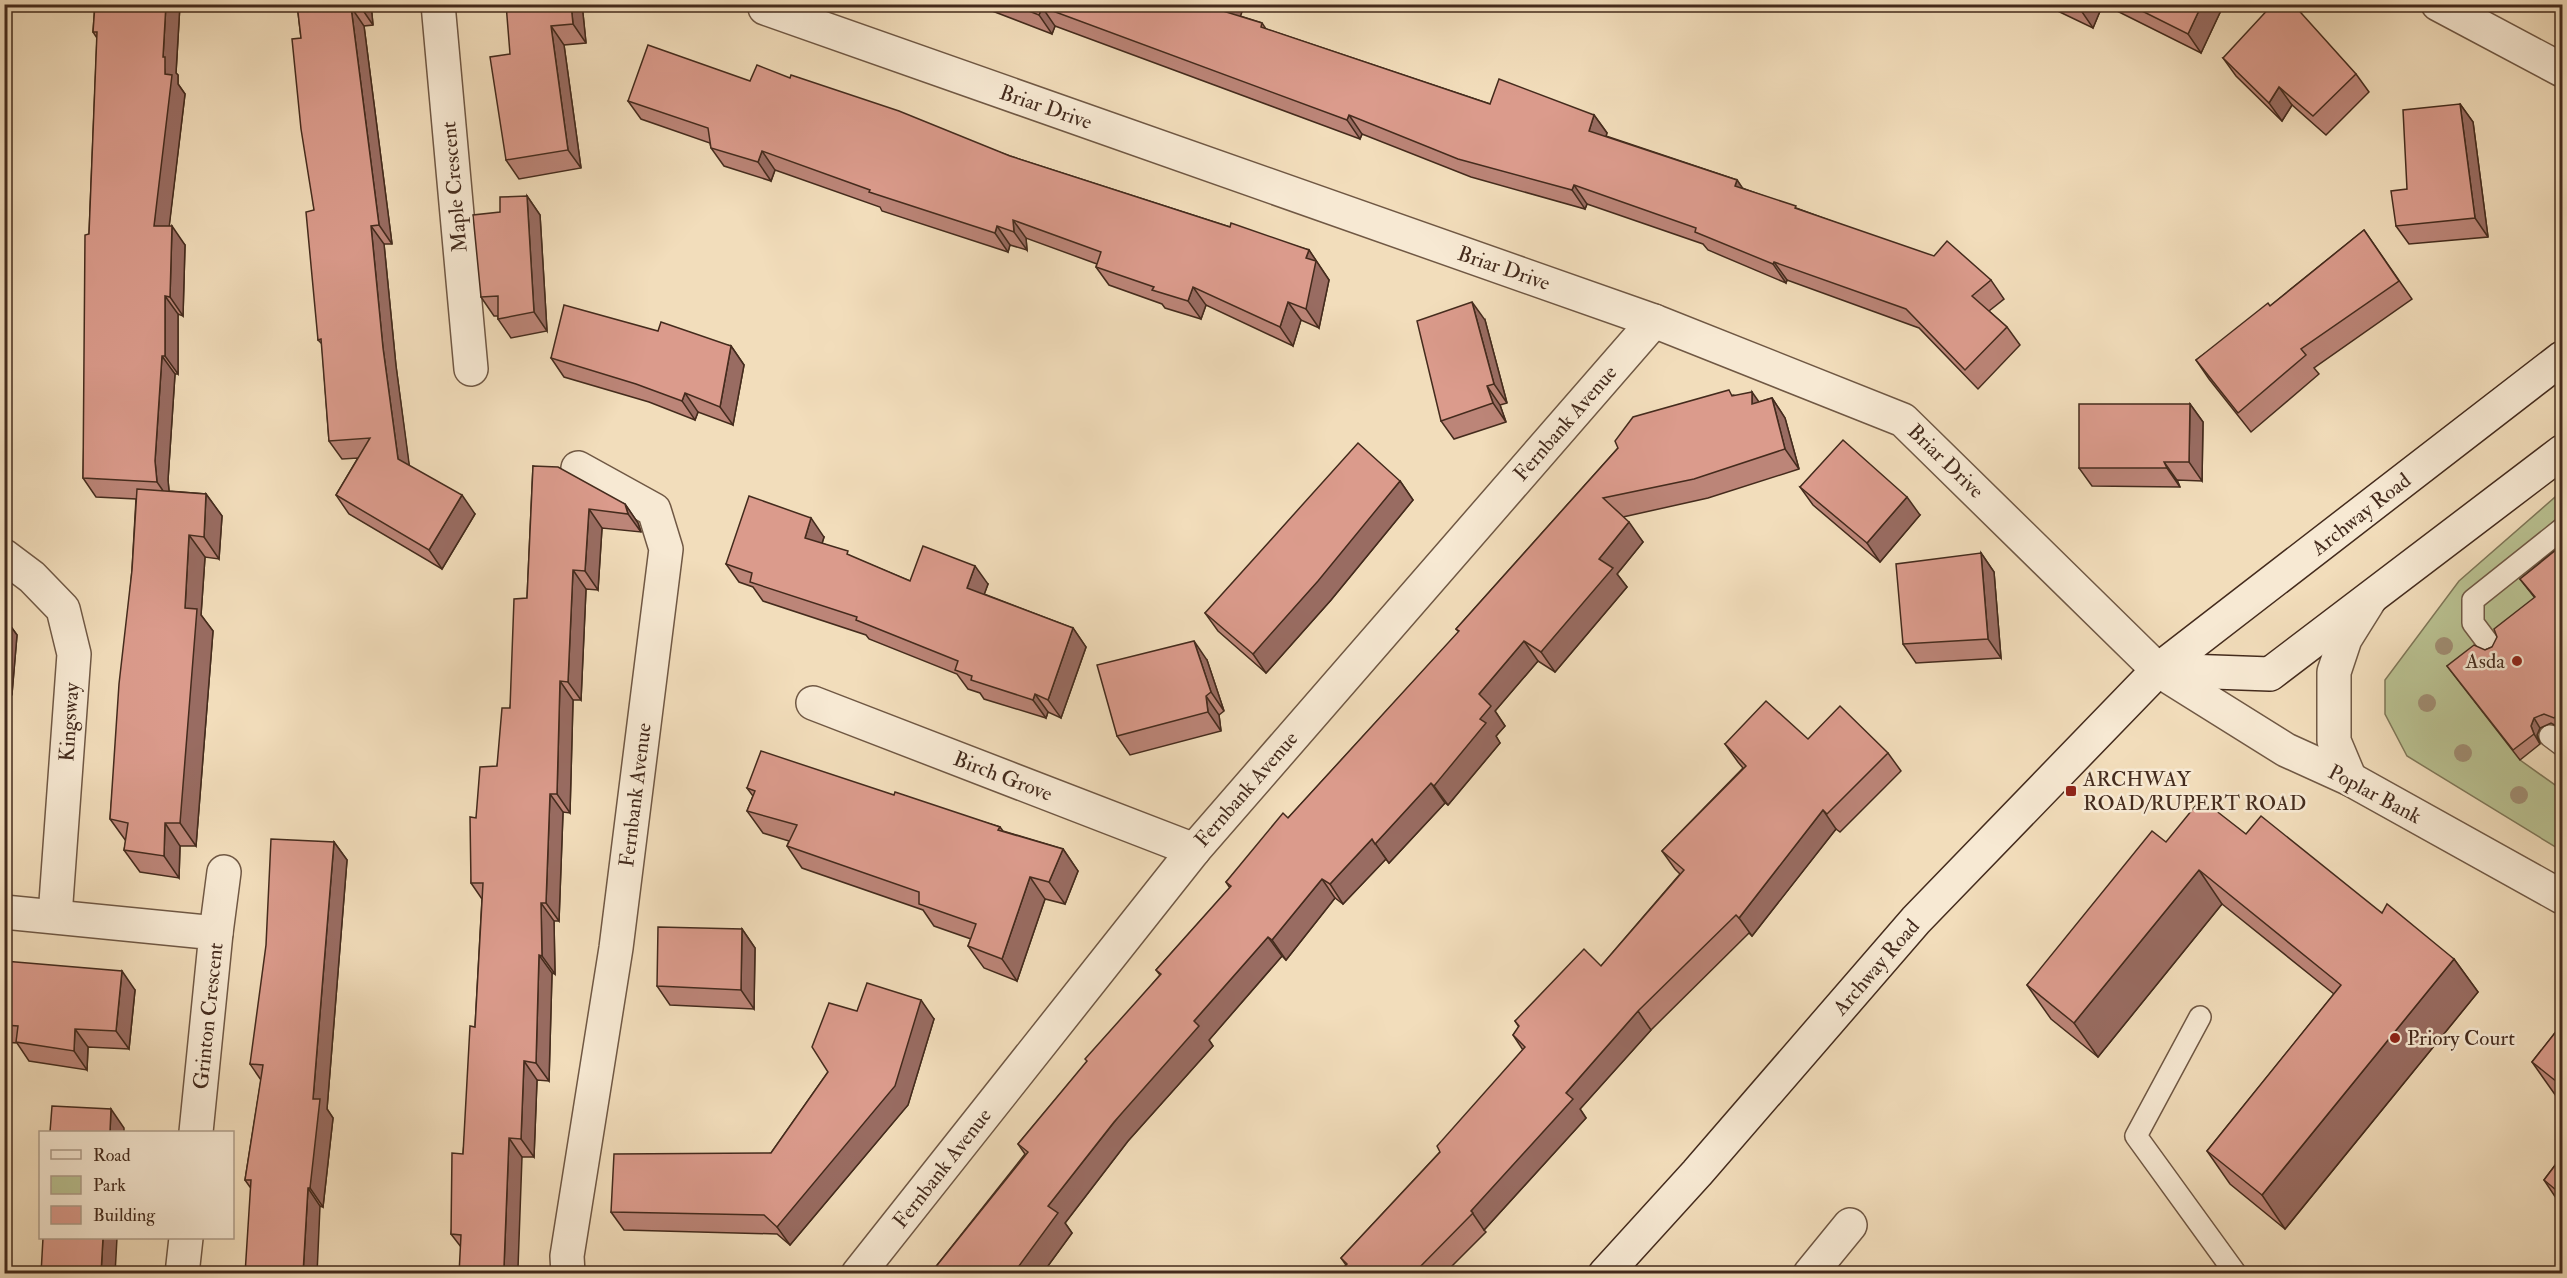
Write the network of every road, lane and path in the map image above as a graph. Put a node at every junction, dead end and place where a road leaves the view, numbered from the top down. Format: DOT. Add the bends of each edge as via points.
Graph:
graph roads {
  1 [pos="438,4"];
  2 [pos="2438,4"];
  3 [pos="765,8"];
  4 [pos="2562,70"];
  5 [pos="1654,321"];
  6 [pos="2562,358"];
  7 [pos="471,369"];
  8 [pos="2562,452"];
  9 [pos="578,468"];
  10 [pos="2562,529"];
  11 [pos="4,555"];
  12 [pos="2372,597"];
  13 [pos="2491,647"];
  14 [pos="2158,670"];
  15 [pos="813,703"];
  16 [pos="2350,779"];
  17 [pos="1194,850"];
  18 [pos="224,872"];
  19 [pos="2562,897"];
  20 [pos="4,912"];
  21 [pos="55,916"];
  22 [pos="216,933"];
  23 [pos="2200,1017"];
  24 [pos="196,1131"];
  25 [pos="1850,1225"];
  26 [pos="186,1239"];
  27 [pos="182,1274"];
  28 [pos="568,1274"];
  29 [pos="858,1274"];
  30 [pos="1605,1274"];
  31 [pos="1810,1274"];
  32 [pos="2236,1274"];
  1 -- 7 [label="street, Maple Crescent"];
  2 -- 4 [label="street"];
  3 -- 5 [label="street, Briar Drive"];
  5 -- 14 [label="street, Briar Drive" via="1903,420"];
  5 -- 17 [label="street, Fernbank Avenue"];
  6 -- 14 [label="street, Archway Road"];
  8 -- 12 [label="street"];
  9 -- 28 [label="street, Fernbank Avenue" via="654,510 666,549 616,948 567,1256"];
  10 -- 13 [label="lane" via="2473,600 2473,623"];
  11 -- 21 [label="street, Kingsway" via="63,609 74,654"];
  12 -- 14 [label="street" via="2270,674"];
  12 -- 16 [label="street" via="2345,639 2334,672 2334,741"];
  14 -- 16 [label="street, Poplar Bank" via="2286,750"];
  14 -- 30 [label="street, Archway Road" via="1916,920"];
  15 -- 17 [label="street, Birch Grove"];
  16 -- 19 [label="street, Poplar Bank"];
  17 -- 29 [label="street, Fernbank Avenue"];
  18 -- 22 [label="street"];
  20 -- 21 [label="street, Grinton Crescent"];
  21 -- 22 [label="street, Grinton Crescent"];
  22 -- 24 [label="street, Grinton Crescent"];
  23 -- 32 [label="lane" via="2136,1136"];
  25 -- 31 [label="street"];
  26 -- 27 [label="street"];
}
